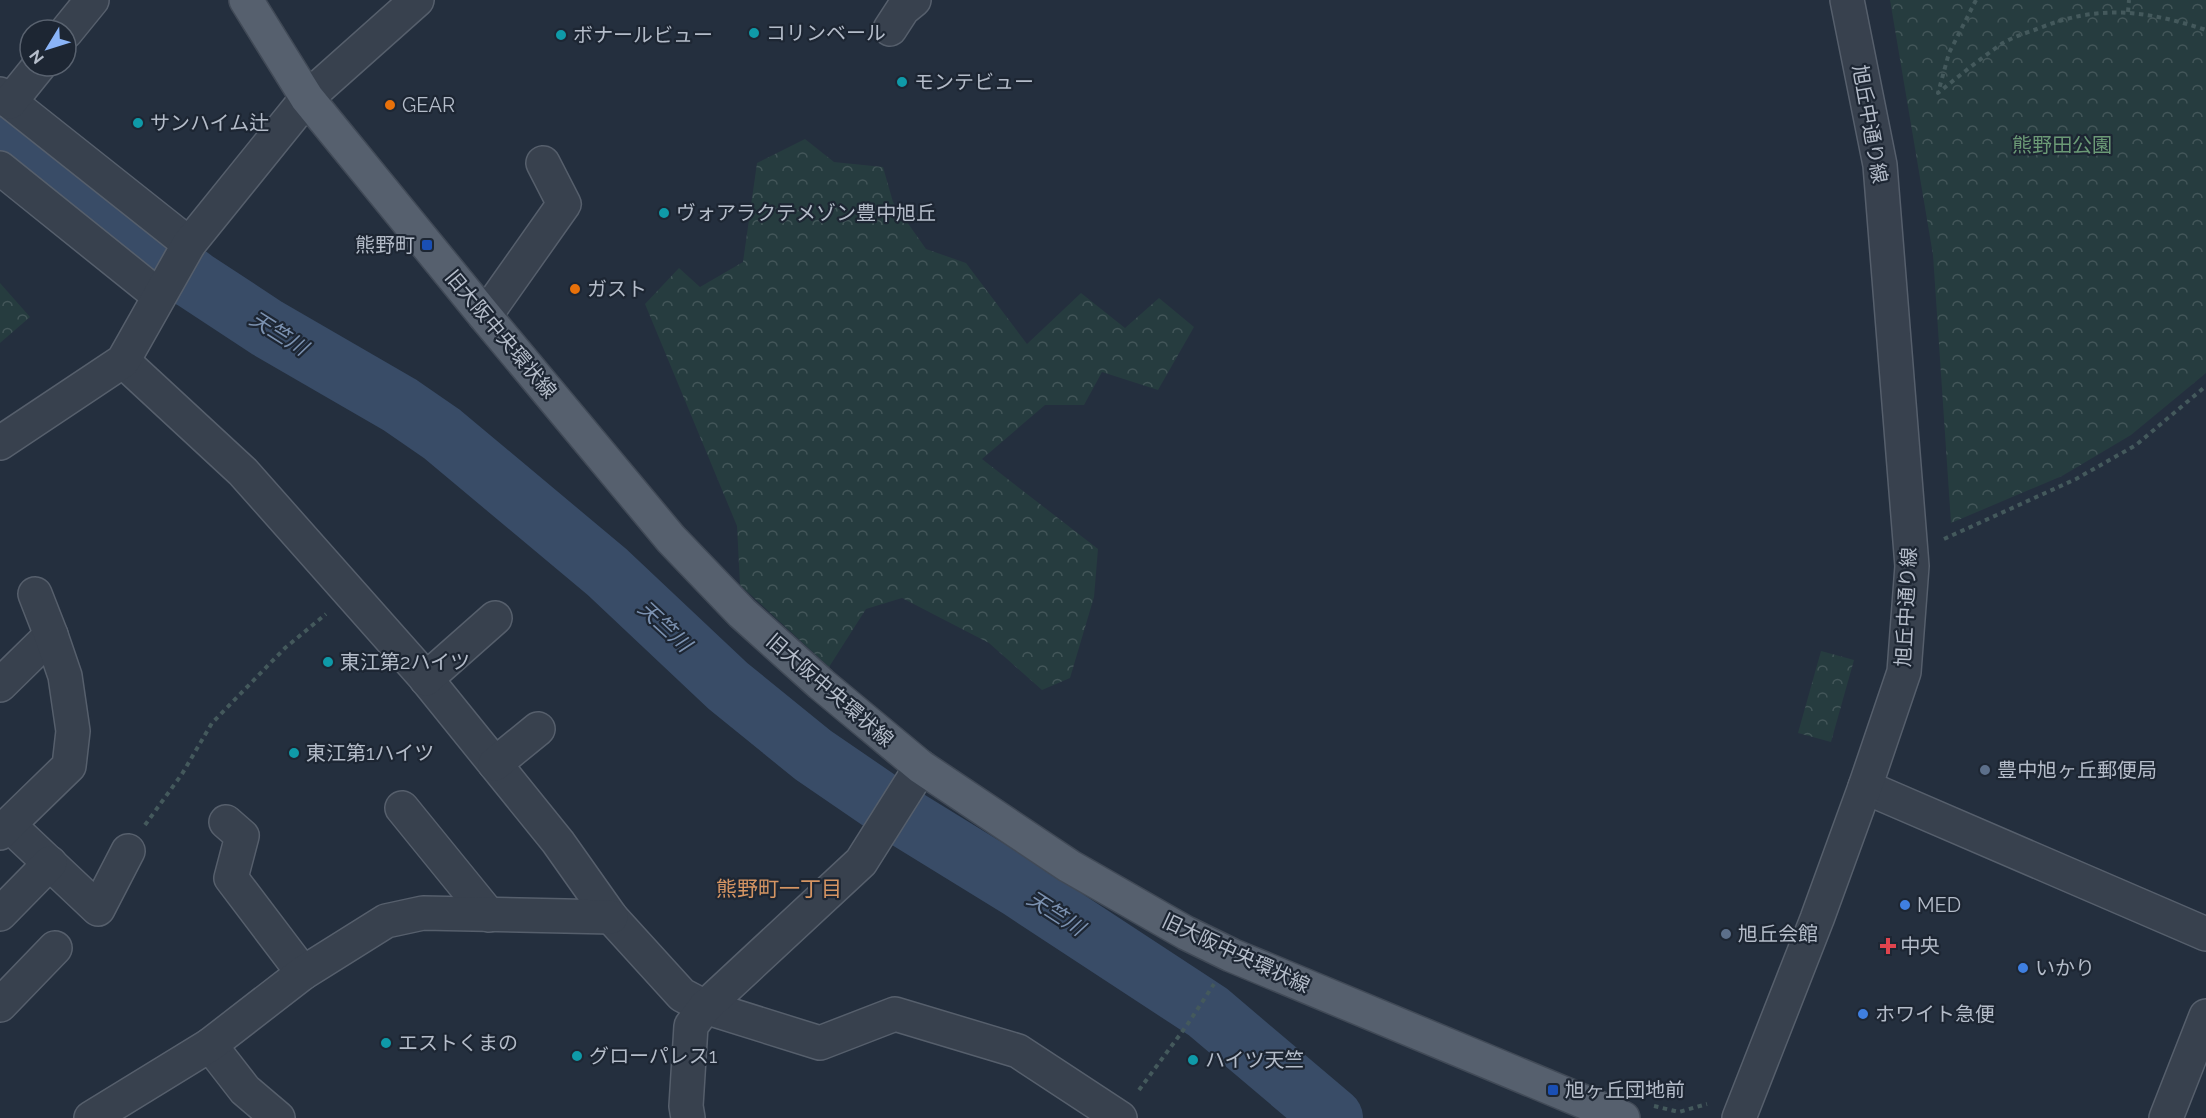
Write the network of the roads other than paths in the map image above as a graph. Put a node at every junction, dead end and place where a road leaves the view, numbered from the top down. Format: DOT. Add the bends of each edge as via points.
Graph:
graph roads {
  1 [pos="92,0"];
  2 [pos="246,0"];
  3 [pos="417,0"];
  4 [pos="914,0"];
  5 [pos="1847,0"];
  6 [pos="77,18"];
  7 [pos="890,29"];
  8 [pos="26,78"];
  9 [pos="5,98"];
  10 [pos="307,98"];
  11 [pos="543,163"];
  12 [pos="0,168"];
  13 [pos="186,249"];
  14 [pos="162,290"];
  15 [pos="484,316"];
  16 [pos="123,361"];
  17 [pos="0,443"];
  18 [pos="35,594"];
  19 [pos="495,618"];
  20 [pos="51,635"];
  21 [pos="426,679"];
  22 [pos="0,685"];
  23 [pos="538,729"];
  24 [pos="495,764"];
  25 [pos="914,778"];
  26 [pos="1865,788"];
  27 [pos="402,808"];
  28 [pos="226,822"];
  29 [pos="5,829"];
  30 [pos="128,850"];
  31 [pos="50,863"];
  32 [pos="0,914"];
  33 [pos="489,915"];
  34 [pos="611,917"];
  35 [pos="2206,934"];
  36 [pos="55,948"];
  37 [pos="303,973"];
  38 [pos="0,1005"];
  39 [pos="705,1007"];
  40 [pos="2206,1016"];
  41 [pos="210,1045"];
  42 [pos="1637,1112"];
  43 [pos="91,1118"];
  44 [pos="278,1118"];
  45 [pos="688,1118"];
  46 [pos="1120,1118"];
  47 [pos="1739,1118"];
  48 [pos="2166,1118"];
  1 -- 6 [label="street"];
  2 -- 10 [label="main road, 旧大阪中央環状線"];
  3 -- 10 [label="street"];
  4 -- 7 [label="street"];
  5 -- 26 [label="street, 旭丘中通り線" via="1880,165 1912,566 1904,672"];
  8 -- 9 [label="street"];
  9 -- 13 [label="street"];
  10 -- 13 [label="street"];
  10 -- 15 [label="main road, 旧大阪中央環状線"];
  11 -- 15 [label="street" via="564,204"];
  12 -- 14 [label="street"];
  13 -- 14 [label="street"];
  14 -- 16 [label="street"];
  15 -- 25 [label="main road, 旧大阪中央環状線" via="671,539"];
  16 -- 17 [label="street"];
  16 -- 21 [label="street" via="243,472"];
  18 -- 20 [label="street"];
  19 -- 21 [label="street"];
  20 -- 22 [label="street"];
  20 -- 29 [label="street" via="65,676 73,730 69,766"];
  21 -- 24 [label="street"];
  23 -- 24 [label="street"];
  24 -- 34 [label="street" via="558,842"];
  25 -- 39 [label="street" via="861,862"];
  25 -- 42 [label="main road, 旧大阪中央環状線" via="1231,955"];
  26 -- 35 [label="street"];
  26 -- 47 [label="street, 旭丘中通り線"];
  27 -- 33 [label="street"];
  28 -- 37 [label="street" via="242,836 231,878"];
  29 -- 31 [label="street"];
  30 -- 31 [label="street" via="98,909"];
  31 -- 32 [label="street"];
  33 -- 34 [label="street"];
  33 -- 37 [label="street" via="423,913 386,921"];
  34 -- 39 [label="street" via="682,996"];
  36 -- 38 [label="street"];
  37 -- 41 [label="street"];
  39 -- 45 [label="street" via="691,1026"];
  39 -- 46 [label="street" via="820,1043 895,1014 1018,1051"];
  40 -- 48 [label="street"];
  41 -- 43 [label="street"];
  41 -- 44 [label="street" via="245,1090"];
}
